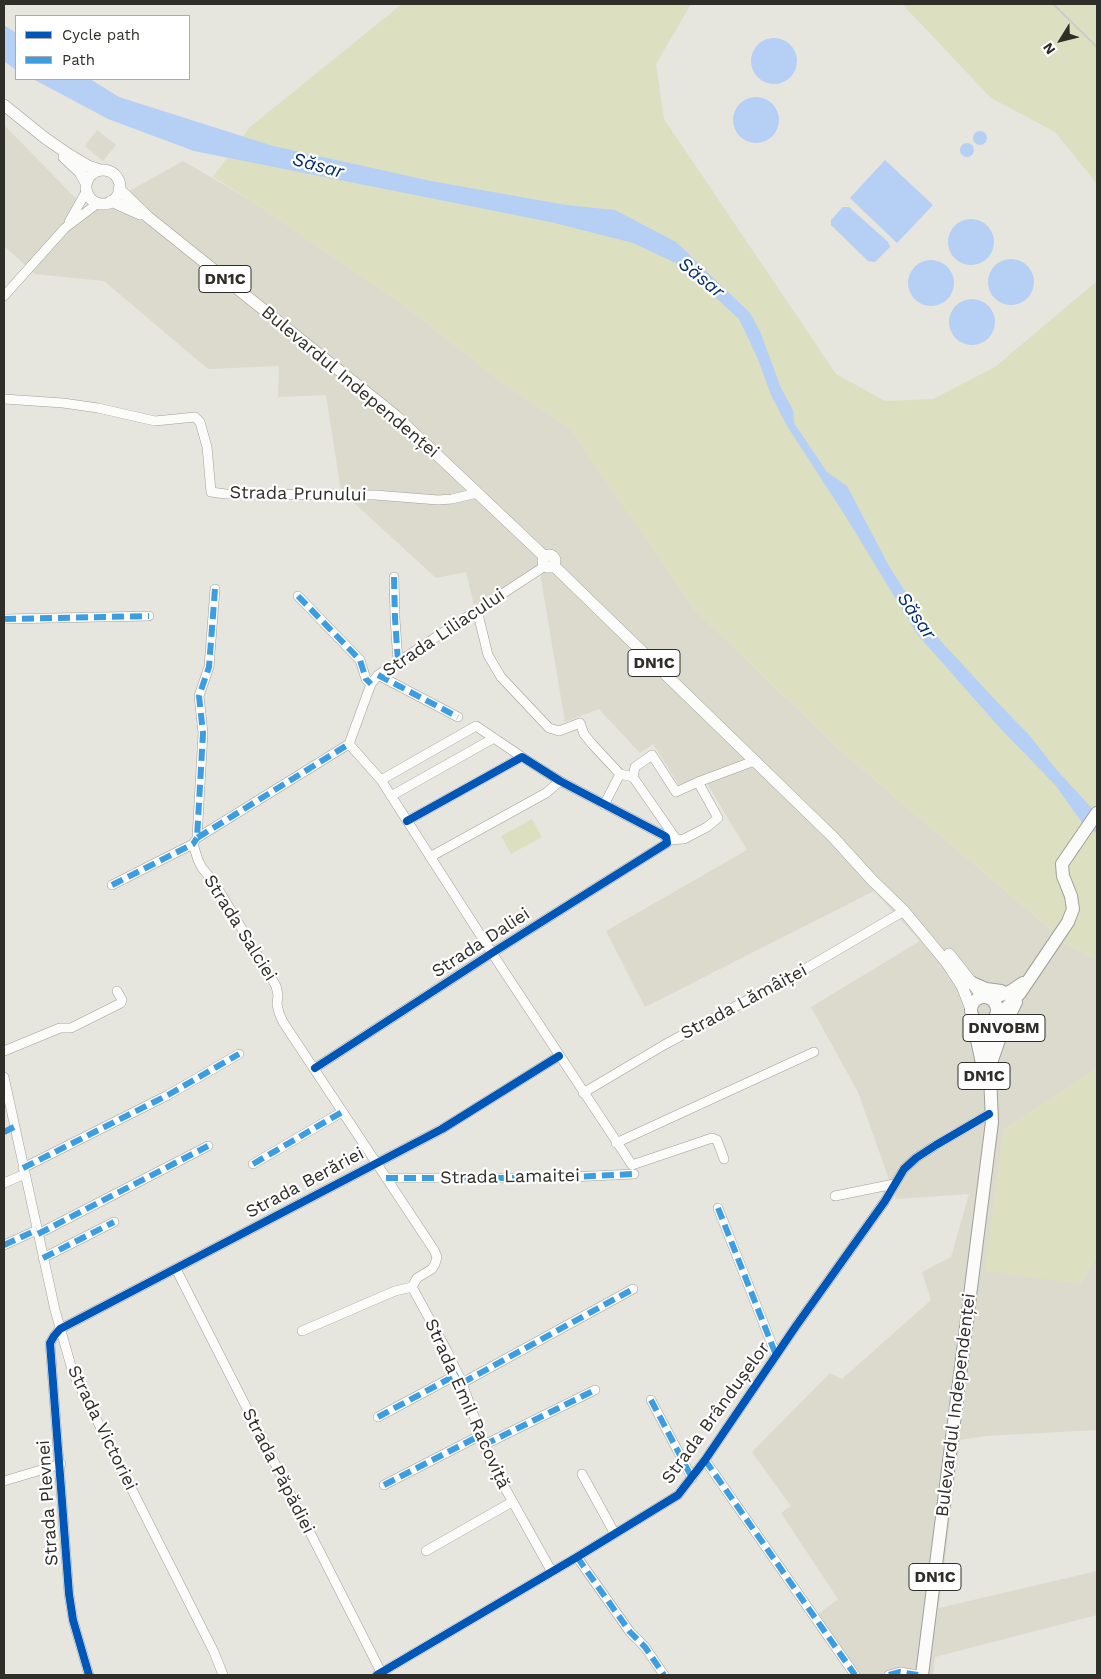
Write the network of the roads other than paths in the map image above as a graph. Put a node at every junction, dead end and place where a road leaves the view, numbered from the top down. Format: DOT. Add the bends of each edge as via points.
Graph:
graph roads {
  1 [pos="4,105"];
  2 [pos="45,138"];
  3 [pos="100,170"];
  4 [pos="86,187"];
  5 [pos="119,189"];
  6 [pos="112,201"];
  7 [pos="98,203"];
  8 [pos="148,217"];
  9 [pos="65,228"];
  10 [pos="5,292"];
  11 [pos="4,399"];
  12 [pos="477,493"];
  13 [pos="548,563"];
  14 [pos="394,577"];
  15 [pos="215,589"];
  16 [pos="298,596"];
  17 [pos="478,610"];
  18 [pos="149,616"];
  19 [pos="4,619"];
  20 [pos="398,662"];
  21 [pos="378,675"];
  22 [pos="371,684"];
  23 [pos="458,717"];
  24 [pos="494,738"];
  25 [pos="349,744"];
  26 [pos="522,756"];
  27 [pos="754,761"];
  28 [pos="620,774"];
  29 [pos="633,778"];
  30 [pos="380,780"];
  31 [pos="560,781"];
  32 [pos="698,782"];
  33 [pos="391,796"];
  34 [pos="604,805"];
  35 [pos="1097,813"];
  36 [pos="407,821"];
  37 [pos="833,838"];
  38 [pos="196,841"];
  39 [pos="669,842"];
  40 [pos="430,858"];
  41 [pos="112,886"];
  42 [pos="904,911"];
  43 [pos="492,953"];
  44 [pos="970,982"];
  45 [pos="117,991"];
  46 [pos="1016,992"];
  47 [pos="987,998"];
  48 [pos="972,1013"];
  49 [pos="992,1019"];
  50 [pos="4,1051"];
  51 [pos="814,1052"];
  52 [pos="239,1054"];
  53 [pos="559,1056"];
  54 [pos="990,1065"];
  55 [pos="315,1068"];
  56 [pos="4,1077"];
  57 [pos="583,1093"];
  58 [pos="342,1112"];
  59 [pos="988,1114"];
  60 [pos="14,1127"];
  61 [pos="4,1132"];
  62 [pos="990,1136"];
  63 [pos="616,1142"];
  64 [pos="208,1146"];
  65 [pos="724,1159"];
  66 [pos="376,1162"];
  67 [pos="253,1164"];
  68 [pos="633,1170"];
  69 [pos="24,1171"];
  70 [pos="386,1178"];
  71 [pos="4,1183"];
  72 [pos="894,1184"];
  73 [pos="836,1196"];
  74 [pos="718,1208"];
  75 [pos="114,1222"];
  76 [pos="37,1232"];
  77 [pos="4,1245"];
  78 [pos="43,1258"];
  79 [pos="176,1269"];
  80 [pos="412,1287"];
  81 [pos="633,1290"];
  82 [pos="60,1329"];
  83 [pos="302,1331"];
  84 [pos="66,1351"];
  85 [pos="51,1355"];
  86 [pos="776,1356"];
  87 [pos="458,1374"];
  88 [pos="462,1383"];
  89 [pos="595,1390"];
  90 [pos="651,1400"];
  91 [pos="378,1416"];
  92 [pos="481,1435"];
  93 [pos="484,1445"];
  94 [pos="705,1460"];
  95 [pos="61,1464"];
  96 [pos="582,1474"];
  97 [pos="692,1478"];
  98 [pos="4,1480"];
  99 [pos="384,1485"];
  100 [pos="512,1502"];
  101 [pos="615,1534"];
  102 [pos="426,1551"];
  103 [pos="577,1557"];
  104 [pos="552,1572"];
  105 [pos="379,1674"];
  106 [pos="89,1675"];
  107 [pos="223,1675"];
  108 [pos="664,1675"];
  109 [pos="855,1675"];
  110 [pos="889,1675"];
  111 [pos="918,1675"];
  112 [pos="922,1675"];
  1 -- 2 [label="main road, DN1C"];
  2 -- 3 [label="main road, DN1C" via="88,166"];
  2 -- 4 [label="main road, DN1C" via="71,163"];
  3 -- 4 [label="main road" via="89,177"];
  3 -- 5 [label="main road, DN1C" via="114,175"];
  4 -- 7 [label="main road, DN1C" via="89,197"];
  4 -- 9 [label="street"];
  5 -- 6 [label="main road"];
  5 -- 8 [label="main road, Bulevardul Independenței / DN1C"];
  6 -- 7 [label="main road"];
  6 -- 8 [label="main road, Bulevardul Independenței / DN1C"];
  7 -- 9 [label="street"];
  8 -- 12 [label="main road, Bulevardul Independenței / DN1C" via="392,413"];
  9 -- 10 [label="street"];
  11 -- 12 [label="street, Strada Prunului" via="80,406 155,421 195,417 201,425 207,447 210,492 375,495 438,500"];
  12 -- 13 [label="main road, Bulevardul Independenței / DN1C"];
  13 -- 17 [label="street, Strada Liliacului"];
  13 -- 27 [label="main road, Bulevardul Independenței / DN1C"];
  14 -- 20 [label="street"];
  15 -- 38 [label="street" via="209,667 199,696 203,733"];
  16 -- 22 [label="street" via="360,660"];
  17 -- 20 [label="street, Strada Liliacului"];
  17 -- 28 [label="street" via="488,655 501,677 549,728 558,731 580,723 584,734"];
  18 -- 19 [label="street"];
  20 -- 21 [label="street, Strada Liliacului"];
  21 -- 22 [label="street, Strada Liliacului"];
  21 -- 23 [label="street"];
  22 -- 25 [label="street, Strada Liliacului"];
  24 -- 26 [label="street"];
  24 -- 30 [label="street" via="476,726"];
  24 -- 33 [label="street"];
  25 -- 30 [label="street"];
  25 -- 38 [label="street"];
  26 -- 31 [label="street"];
  26 -- 36 [label="street"];
  27 -- 32 [label="street"];
  27 -- 37 [label="main road, Bulevardul Independenței / DN1C"];
  28 -- 29 [label="street"];
  28 -- 34 [label="street"];
  29 -- 32 [label="street" via="635,767 652,755 676,792"];
  29 -- 39 [label="street"];
  30 -- 33 [label="street"];
  31 -- 34 [label="street"];
  31 -- 40 [label="street" via="546,793"];
  32 -- 39 [label="street, Strada Daliei" via="718,818 684,839"];
  33 -- 36 [label="street"];
  34 -- 39 [label="street" via="663,835"];
  35 -- 46 [label="highway, DNVOBM" via="1062,864 1073,909 1068,922"];
  36 -- 40 [label="street"];
  37 -- 42 [label="main road, Bulevardul Independenței / DN1C"];
  37 -- 44 [label="main road, Bulevardul Independenței / DN1C" via="910,908"];
  38 -- 41 [label="street"];
  38 -- 55 [label="street, Strada Salciei" via="202,868 214,882 276,986 283,1022"];
  39 -- 43 [label="street, Strada Daliei"];
  40 -- 43 [label="street"];
  42 -- 48 [label="main road, Bulevardul Independenței / DN1C" via="947,963 962,986"];
  42 -- 57 [label="street, Strada Lămâiței"];
  43 -- 53 [label="street"];
  43 -- 55 [label="street, Strada Daliei"];
  44 -- 46 [label="highway, DNVOBM" via="986,989"];
  44 -- 47 [label="main road, Bulevardul Independenței / DN1C"];
  45 -- 50 [label="street" via="121,1004 71,1028 60,1028"];
  46 -- 47 [label="highway, DNVOBM"];
  46 -- 49 [label="highway, DNVOBM" via="1005,1009"];
  46 -- 54 [label="highway, DNVOBM"];
  47 -- 48 [label="highway" via="976,999"];
  47 -- 49 [label="highway, DN1C" via="995,1003 997,1009"];
  48 -- 49 [label="highway" via="982,1023"];
  48 -- 59 [label="highway, Bulevardul Independenței / DN1C"];
  49 -- 54 [label="highway, Bulevardul Independenței / DN1C"];
  51 -- 63 [label="street"];
  52 -- 69 [label="street"];
  53 -- 57 [label="street"];
  53 -- 66 [label="street, Strada Berăriei" via="442,1129"];
  54 -- 62 [label="highway, Bulevardul Independenței / DN1C"];
  55 -- 58 [label="street, Strada Salciei"];
  56 -- 60 [label="street, Strada Victoriei"];
  57 -- 63 [label="street"];
  58 -- 66 [label="street, Strada Salciei"];
  58 -- 67 [label="street"];
  59 -- 62 [label="highway, Bulevardul Independenței / DN1C"];
  59 -- 72 [label="street, Strada Brândușelor" via="916,1158"];
  60 -- 61 [label="street"];
  60 -- 69 [label="street, Strada Victoriei"];
  62 -- 112 [label="highway, Bulevardul Independenței / DN1C"];
  63 -- 68 [label="street"];
  64 -- 76 [label="street"];
  65 -- 68 [label="street, Strada Lamaitei" via="717,1140 712,1138"];
  66 -- 70 [label="street, Strada Salciei"];
  66 -- 79 [label="street, Strada Berăriei"];
  68 -- 70 [label="street, Strada Lamaitei" via="550,1178"];
  69 -- 71 [label="street"];
  69 -- 76 [label="street, Strada Victoriei"];
  70 -- 80 [label="street, Strada Salciei" via="436,1257 432,1269 417,1278"];
  72 -- 73 [label="street"];
  72 -- 86 [label="street, Strada Brândușelor"];
  74 -- 86 [label="street"];
  75 -- 78 [label="street"];
  76 -- 77 [label="street"];
  76 -- 78 [label="street, Strada Victoriei"];
  78 -- 82 [label="street, Strada Victoriei"];
  79 -- 82 [label="street, Strada Berăriei"];
  79 -- 105 [label="street, Strada Păpădiei"];
  80 -- 83 [label="street" via="395,1291"];
  80 -- 87 [label="street, Strada Emil Racoviță"];
  81 -- 88 [label="street"];
  82 -- 84 [label="street, Strada Victoriei"];
  82 -- 85 [label="street, Strada Plevnei" via="50,1343"];
  84 -- 85 [label="street"];
  84 -- 107 [label="street, Strada Victoriei" via="73,1373"];
  85 -- 95 [label="street, Strada Plevnei"];
  86 -- 94 [label="street, Strada Brândușelor"];
  87 -- 88 [label="street, Strada Emil Racoviță"];
  87 -- 91 [label="street"];
  88 -- 92 [label="street, Strada Emil Racoviță"];
  89 -- 93 [label="street"];
  90 -- 97 [label="street"];
  92 -- 93 [label="street, Strada Emil Racoviță"];
  92 -- 99 [label="street"];
  93 -- 100 [label="street, Strada Emil Racoviță"];
  94 -- 97 [label="street, Strada Brândușelor"];
  94 -- 109 [label="street"];
  95 -- 98 [label="street"];
  95 -- 106 [label="street, Strada Plevnei" via="69,1594"];
  96 -- 101 [label="street"];
  97 -- 101 [label="street, Strada Brândușelor" via="678,1495"];
  100 -- 102 [label="street"];
  100 -- 104 [label="street, Strada Emil Racoviță"];
  101 -- 103 [label="street, Strada Brândușelor"];
  103 -- 104 [label="street, Strada Brândușelor"];
  103 -- 108 [label="street"];
  104 -- 105 [label="street, Strada Brândușelor"];
  110 -- 111 [label="street" via="900,1672"];
}
